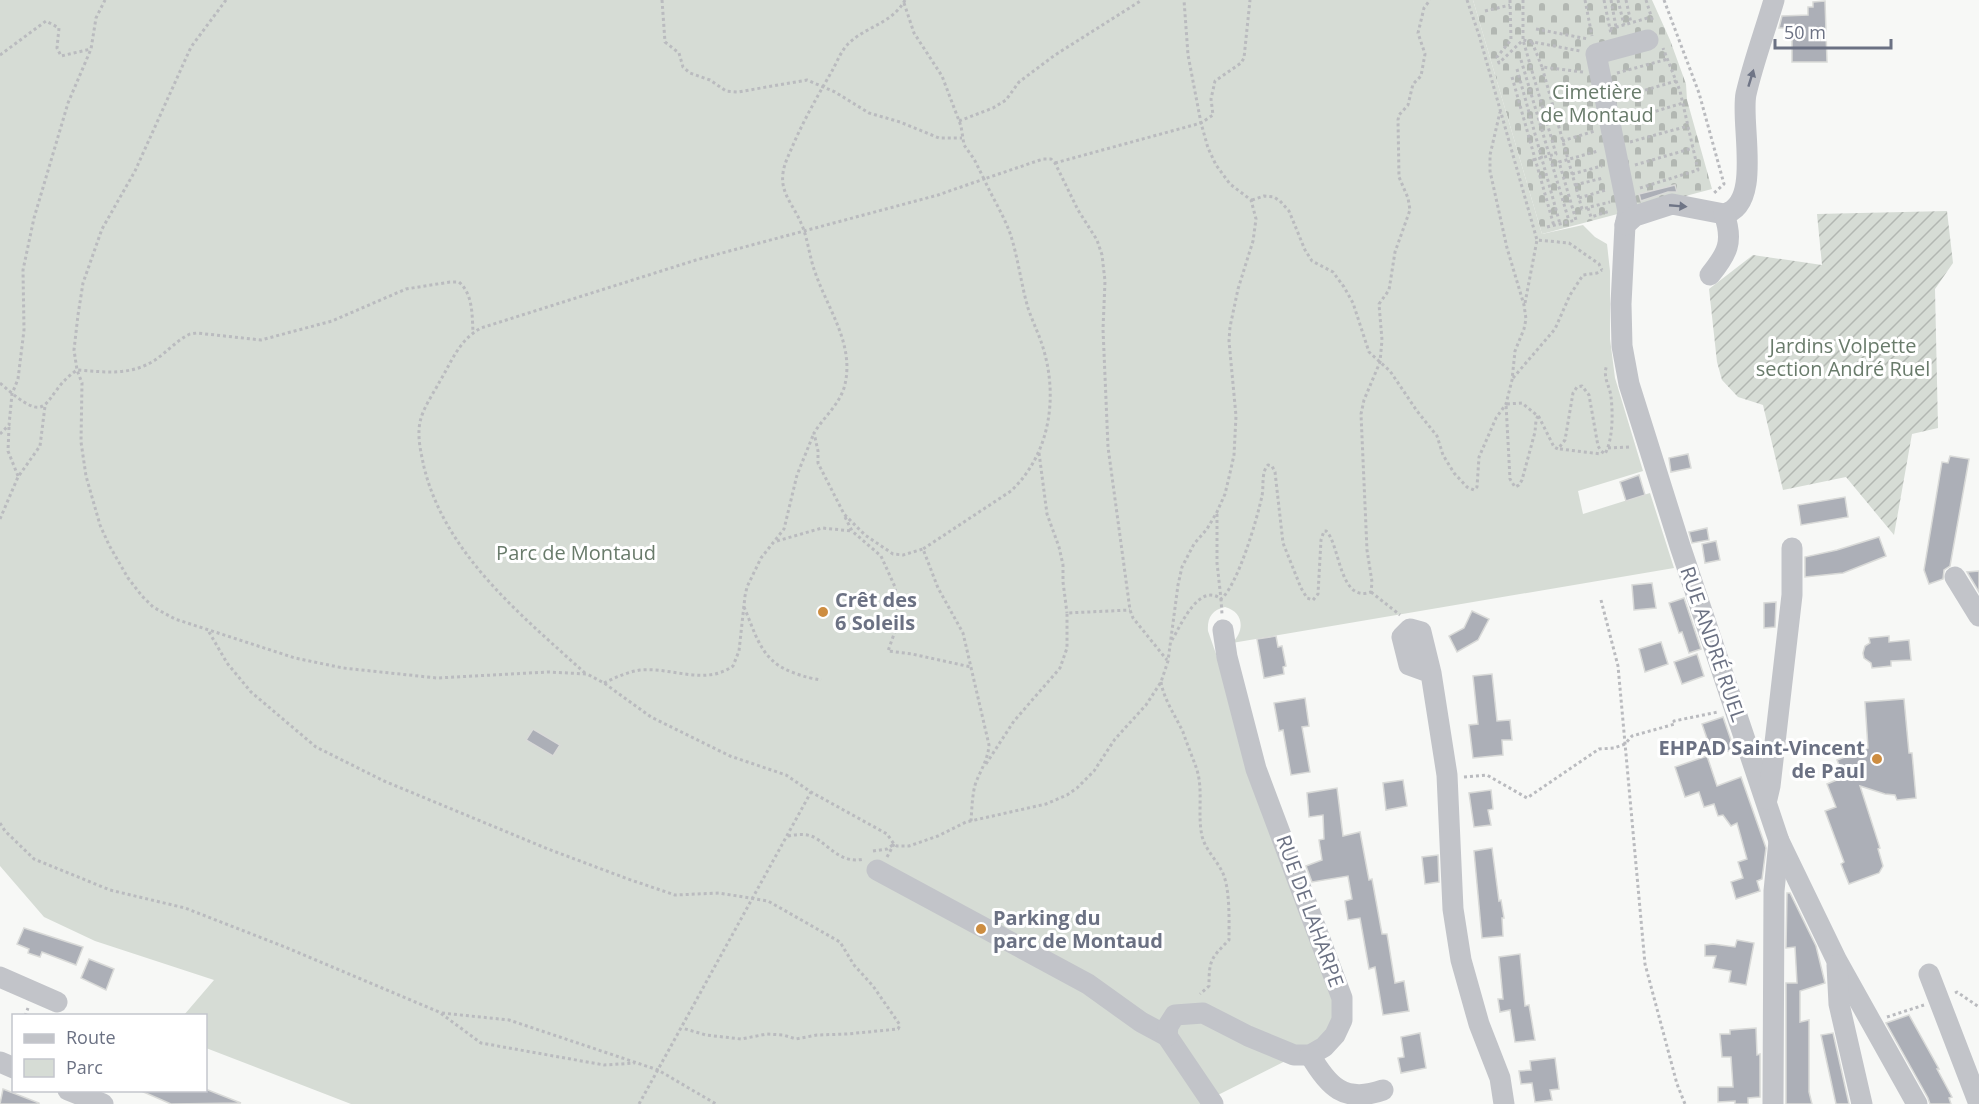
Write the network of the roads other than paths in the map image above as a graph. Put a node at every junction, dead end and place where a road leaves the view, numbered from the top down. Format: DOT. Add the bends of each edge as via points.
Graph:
graph roads {
  1 [pos="1774,0"];
  2 [pos="1656,39"];
  3 [pos="1619,174"];
  4 [pos="1724,214"];
  5 [pos="1710,275"];
  6 [pos="1792,548"];
  7 [pos="1955,577"];
  8 [pos="1979,616"];
  9 [pos="1410,629"];
  10 [pos="1223,630"];
  11 [pos="1766,802"];
  12 [pos="1779,841"];
  13 [pos="871,860"];
  14 [pos="1837,961"];
  15 [pos="1929,974"];
  16 [pos="0,977"];
  17 [pos="57,1002"];
  18 [pos="1353,1027"];
  19 [pos="1167,1036"];
  20 [pos="1312,1059"];
  21 [pos="1383,1090"];
  22 [pos="73,1092"];
  23 [pos="103,1104"];
  24 [pos="1214,1104"];
  25 [pos="1504,1104"];
  26 [pos="1773,1104"];
  27 [pos="1862,1104"];
  28 [pos="1917,1104"];
  29 [pos="1979,1104"];
  4 -- 1 [label="street, one-way" via="1732,213 1742,200 1748,162 1746,96"];
  2 -- 3 [label="street, RUE ANDRÉ RUEL" via="1601,64"];
  3 -- 4 [label="street, one-way" via="1635,216 1672,204"];
  3 -- 11 [label="street, RUE ANDRÉ RUEL" via="1622,346 1629,384"];
  4 -- 5 [label="street" via="1730,230 1728,246"];
  6 -- 11 [label="street" via="1792,595"];
  7 -- 8 [label="street"];
  9 -- 25 [label="street" via="1421,632 1448,779 1453,909 1461,960 1500,1078"];
  10 -- 20 [label="street, RUE DE LAHARPE" via="1256,769 1342,998 1342,1020 1335,1035"];
  11 -- 12 [label="street, RUE ANDRÉ RUEL"];
  12 -- 14 [label="street, RUE ANDRÉ RUEL"];
  12 -- 26 [label="street" via="1774,891"];
  13 -- 19 [label="street" via="1088,984"];
  14 -- 27 [label="street" via="1839,1004"];
  14 -- 28 [label="street, RUE ANDRÉ RUEL"];
  15 -- 29 [label="street"];
  16 -- 17 [label="street"];
  18 -- 20 [label="street" via="1337,1051 1329,1057"];
  19 -- 20 [label="street" via="1175,1015 1203,1013 1248,1036"];
  19 -- 24 [label="street"];
  20 -- 21 [label="street" via="1331,1086 1347,1094 1359,1097"];
  22 -- 23 [label="street"];
}
